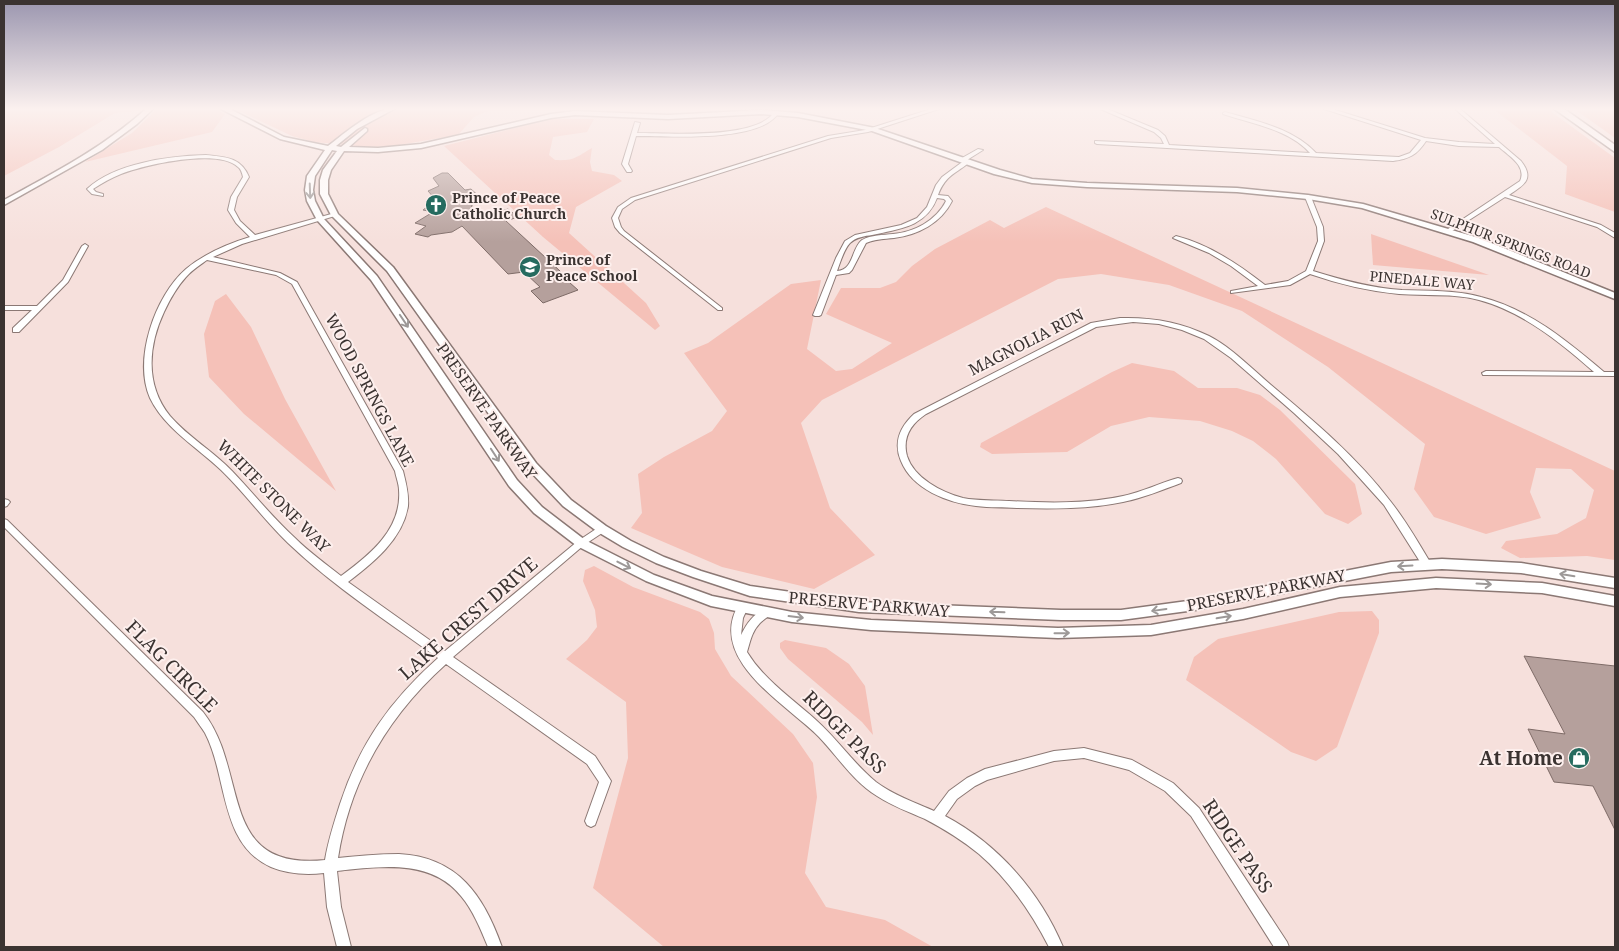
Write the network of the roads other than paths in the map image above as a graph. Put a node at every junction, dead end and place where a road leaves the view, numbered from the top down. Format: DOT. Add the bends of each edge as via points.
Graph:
graph roads {
  1 [pos="93,152"];
  2 [pos="327,152"];
  3 [pos="340,152"];
  4 [pos="628,152"];
  5 [pos="780,152"];
  6 [pos="942,152"];
  7 [pos="977,152"];
  8 [pos="1271,152"];
  9 [pos="1313,152"];
  10 [pos="1416,152"];
  11 [pos="1508,152"];
  12 [pos="1314,155"];
  13 [pos="966,160"];
  14 [pos="629,172"];
  15 [pos="101,195"];
  16 [pos="1504,195"];
  17 [pos="934,196"];
  18 [pos="1308,196"];
  19 [pos="4,203"];
  20 [pos="335,215"];
  21 [pos="321,220"];
  22 [pos="1450,230"];
  23 [pos="1615,236"];
  24 [pos="254,238"];
  25 [pos="1176,238"];
  26 [pos="85,246"];
  27 [pos="207,258"];
  28 [pos="1309,272"];
  29 [pos="832,273"];
  30 [pos="1264,287"];
  31 [pos="1233,292"];
  32 [pos="1615,296"];
  33 [pos="4,308"];
  34 [pos="39,308"];
  35 [pos="720,308"];
  36 [pos="818,315"];
  37 [pos="16,330"];
  38 [pos="1486,373"];
  39 [pos="1602,374"];
  40 [pos="1615,374"];
  41 [pos="1178,481"];
  42 [pos="4,522"];
  43 [pos="602,529"];
  44 [pos="581,543"];
  45 [pos="1427,565"];
  46 [pos="341,582"];
  47 [pos="1615,584"];
  48 [pos="1615,600"];
  49 [pos="743,607"];
  50 [pos="767,612"];
  51 [pos="741,653"];
  52 [pos="445,657"];
  53 [pos="936,818"];
  54 [pos="591,821"];
  55 [pos="331,866"];
  56 [pos="344,947"];
  57 [pos="496,947"];
  58 [pos="1056,947"];
  59 [pos="1282,947"];
  1 -- 19 [label="street"];
  2 -- 21 [label="street, PRESERVE PARKWAY, one-way" via="311,176 309,190"];
  3 -- 20 [label="street, PRESERVE PARKWAY" via="327,170 323,187"];
  4 -- 14 [label="street" via="625,164"];
  5 -- 35 [label="street" via="644,196 620,208 614,218 622,232"];
  6 -- 13 [label="street, SULPHUR SPRINGS ROAD"];
  7 -- 13 [label="street"];
  8 -- 12 [label="street"];
  9 -- 12 [label="street"];
  10 -- 12 [label="street" via="1400,159"];
  11 -- 16 [label="street" via="1525,171 1524,181"];
  13 -- 17 [label="street" via="944,178"];
  13 -- 18 [label="street, SULPHUR SPRINGS ROAD" via="1016,177 1049,183 1230,189"];
  15 -- 24 [label="street" via="90,188 97,182 151,163 210,157 237,163 246,177 230,208 233,218"];
  16 -- 22 [label="street"];
  16 -- 23 [label="street" via="1600,226"];
  17 -- 29 [label="street" via="930,208 919,219 852,238 841,252"];
  17 -- 29 [label="street" via="946,197 950,201 937,220 911,231 864,242 848,271"];
  18 -- 22 [label="street, SULPHUR SPRINGS ROAD" via="1363,206"];
  18 -- 28 [label="street" via="1320,227 1321,242"];
  20 -- 21 [label="street, WHITE STONE WAY"];
  20 -- 43 [label="street, PRESERVE PARKWAY" via="390,269 532,466 567,503"];
  21 -- 24 [label="street, WHITE STONE WAY"];
  21 -- 44 [label="street, PRESERVE PARKWAY, one-way" via="374,278 513,483 538,510"];
  22 -- 32 [label="street, SULPHUR SPRINGS ROAD"];
  24 -- 27 [label="street, WHITE STONE WAY"];
  25 -- 30 [label="street" via="1197,244 1226,259"];
  26 -- 34 [label="street" via="66,281"];
  27 -- 46 [label="street, WHITE STONE WAY" via="176,285 153,327 147,358 149,383 154,396 176,428 222,466 292,540"];
  27 -- 46 [label="street, WOOD SPRINGS LANE" via="278,274 295,283 399,471 405,494 395,529 372,557"];
  28 -- 30 [label="street" via="1290,283"];
  28 -- 39 [label="street, PINEDALE WAY" via="1372,289 1462,295 1498,304 1557,338"];
  29 -- 36 [label="street"];
  30 -- 31 [label="street"];
  33 -- 34 [label="street"];
  34 -- 37 [label="street"];
  38 -- 39 [label="street"];
  39 -- 40 [label="street"];
  41 -- 45 [label="street, MAGNOLIA RUN" via="1125,499 1084,505 967,502 937,491 912,473 904,460 901,439 910,423 923,412 1088,327 1123,320 1170,324 1217,343 1305,418 1382,496"];
  42 -- 55 [label="street, FLAG CIRCLE" via="198,714 212,736 241,828 250,845 266,857 289,867"];
  43 -- 44 [label="street, LAKE CREST DRIVE"];
  45 -- 43 [label="street, PRESERVE PARKWAY, one-way" via="1365,570 1195,605 1121,615 859,607 750,591 660,560"];
  44 -- 49 [label="street, PRESERVE PARKWAY, one-way" via="650,578 712,601"];
  44 -- 52 [label="street, LAKE CREST DRIVE"];
  47 -- 45 [label="street, PRESERVE PARKWAY, one-way" via="1521,568"];
  46 -- 52 [label="street, WHITE STONE WAY"];
  50 -- 48 [label="street, PRESERVE PARKWAY, one-way" via="871,625 1058,633 1151,630 1340,592 1436,583 1542,588"];
  49 -- 50 [label="street, PRESERVE PARKWAY"];
  49 -- 51 [label="street, RIDGE PASS" via="735,625"];
  50 -- 51 [label="street" via="747,630"];
  51 -- 53 [label="street, RIDGE PASS" via="757,674 823,734 871,785"];
  52 -- 54 [label="street, WHITE STONE WAY" via="591,760 605,781"];
  52 -- 55 [label="street, LAKE CREST DRIVE" via="398,704 359,766 345,804"];
  53 -- 58 [label="street, RIDGE PASS" via="972,840 1005,870 1034,905"];
  53 -- 59 [label="street, RIDGE PASS" via="962,788 993,772 1054,756 1084,753 1132,765 1168,787 1195,812"];
  55 -- 56 [label="street, LAKE CREST DRIVE" via="334,905"];
  55 -- 57 [label="street, FLAG CIRCLE" via="391,860 436,867 466,891"];
}
